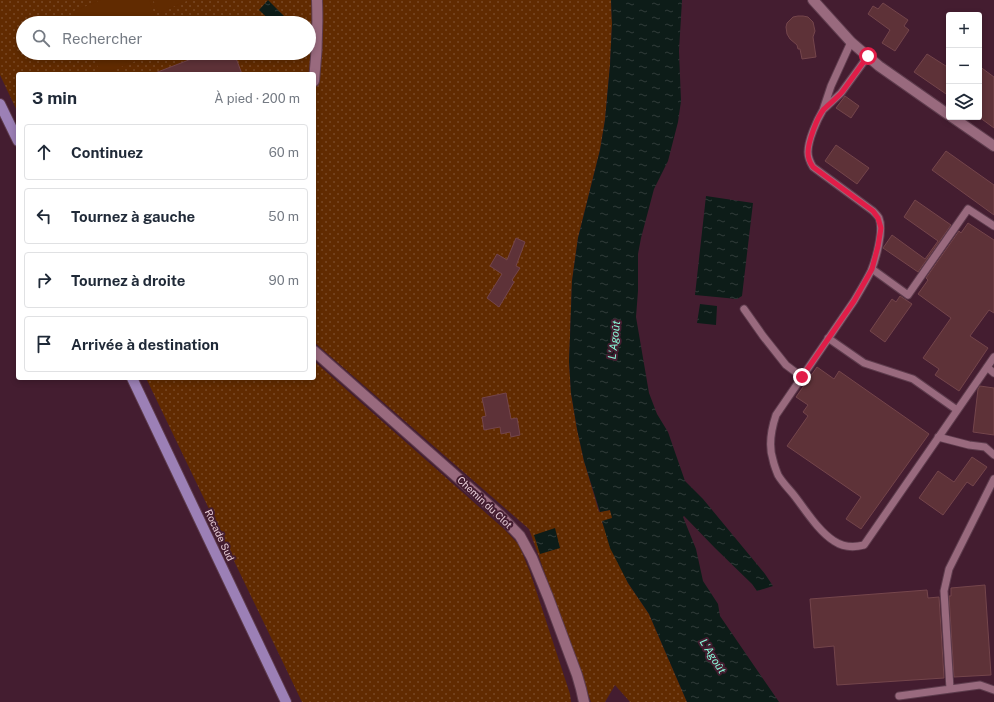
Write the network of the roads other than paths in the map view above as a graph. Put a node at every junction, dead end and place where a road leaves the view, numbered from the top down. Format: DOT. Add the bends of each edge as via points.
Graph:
graph roads {
  1 [pos="317,0"];
  2 [pos="813,0"];
  3 [pos="851,42"];
  4 [pos="316,55"];
  5 [pos="868,56"];
  6 [pos="316,60"];
  7 [pos="315,72"];
  8 [pos="0,104"];
  9 [pos="823,110"];
  10 [pos="946,113"];
  11 [pos="956,120"];
  12 [pos="16,137"];
  13 [pos="994,146"];
  14 [pos="994,226"];
  15 [pos="872,269"];
  16 [pos="744,309"];
  17 [pos="828,338"];
  18 [pos="316,353"];
  19 [pos="994,357"];
  20 [pos="987,367"];
  21 [pos="994,373"];
  22 [pos="802,377"];
  23 [pos="133,380"];
  24 [pos="957,410"];
  25 [pos="938,437"];
  26 [pos="994,455"];
  27 [pos="994,479"];
  28 [pos="950,689"];
  29 [pos="994,690"];
  30 [pos="899,696"];
  31 [pos="286,702"];
  32 [pos="584,702"];
  1 -- 4 [label="street"];
  2 -- 3 [label="street"];
  3 -- 5 [label="street"];
  3 -- 9 [label="lane"];
  5 -- 9 [label="lane" via="841,93"];
  5 -- 10 [label="street"];
  6 -- 7 [label="street"];
  8 -- 12 [label="main road"];
  9 -- 15 [label="lane" via="809,146 809,160 813,167 873,211 878,218 881,228"];
  11 -- 13 [label="street"];
  14 -- 15 [label="lane" via="968,209 908,295"];
  15 -- 17 [label="lane" via="854,301"];
  16 -- 22 [label="lane" via="786,365"];
  17 -- 22 [label="lane"];
  17 -- 24 [label="lane" via="864,363 913,379"];
  18 -- 32 [label="street, Chemin du Clot" via="500,514 520,536 550,603 577,675"];
  19 -- 20 [label="lane"];
  20 -- 21 [label="lane"];
  20 -- 24 [label="lane"];
  22 -- 25 [label="lane" via="776,415 772,426 773,461 779,476 818,526 834,541 855,547 864,545"];
  23 -- 31 [label="main road, Rocade Sud"];
  24 -- 25 [label="lane"];
  25 -- 26 [label="lane" via="984,447"];
  27 -- 28 [label="lane" via="949,569 944,591"];
  28 -- 29 [label="lane" via="980,685"];
  28 -- 30 [label="lane"];
}
